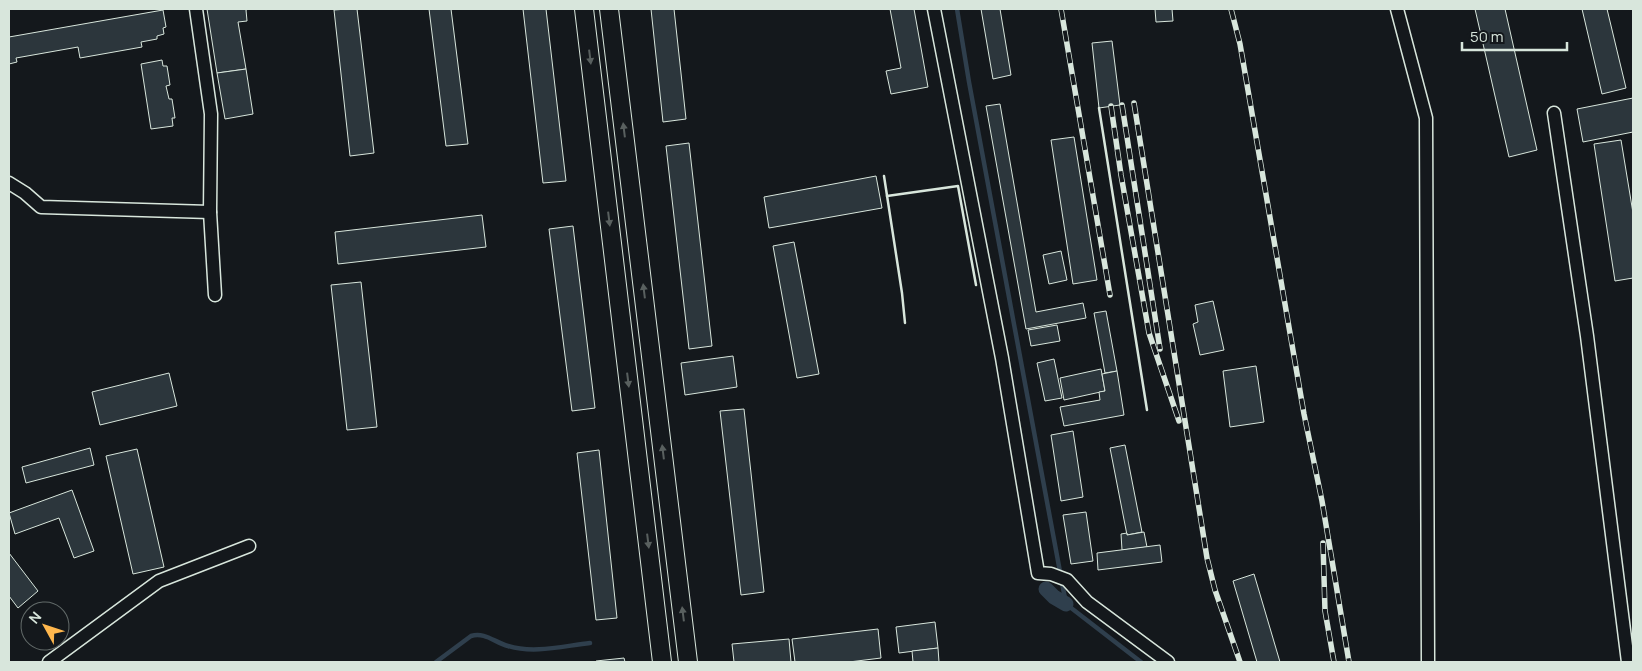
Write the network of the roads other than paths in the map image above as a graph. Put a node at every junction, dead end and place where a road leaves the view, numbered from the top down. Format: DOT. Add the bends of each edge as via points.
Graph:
graph roads {
  1 [pos="196,9"];
  2 [pos="584,9"];
  3 [pos="609,9"];
  4 [pos="934,9"];
  5 [pos="1396,9"];
  6 [pos="1554,114"];
  7 [pos="9,183"];
  8 [pos="210,212"];
  9 [pos="215,295"];
  10 [pos="249,546"];
  11 [pos="49,662"];
  12 [pos="662,662"];
  13 [pos="688,662"];
  14 [pos="1168,662"];
  15 [pos="1428,662"];
  16 [pos="1628,662"];
  1 -- 8 [label="street" via="211,114"];
  2 -- 12 [label="main road, one-way"];
  13 -- 3 [label="main road, one-way"];
  4 -- 14 [label="street" via="1002,358 1038,573 1067,580 1087,602"];
  5 -- 15 [label="street" via="1426,118"];
  6 -- 16 [label="street" via="1587,336"];
  7 -- 8 [label="street" via="41,207"];
  8 -- 9 [label="street"];
  10 -- 11 [label="street" via="159,581"];
}
